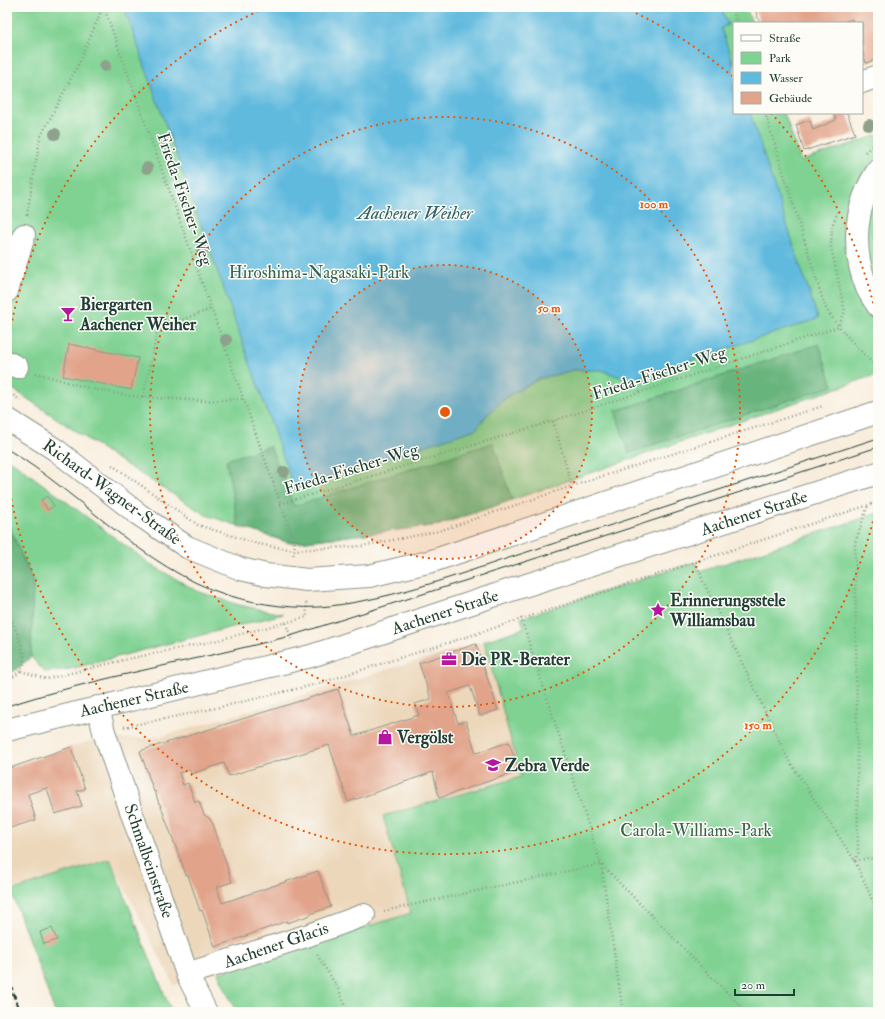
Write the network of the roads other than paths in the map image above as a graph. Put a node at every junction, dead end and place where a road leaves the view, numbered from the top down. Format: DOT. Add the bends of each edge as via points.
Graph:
graph roads {
  1 [pos="878,76"];
  2 [pos="863,82"];
  3 [pos="878,170"];
  4 [pos="24,235"];
  5 [pos="7,291"];
  6 [pos="878,306"];
  7 [pos="878,412"];
  8 [pos="7,419"];
  9 [pos="878,473"];
  10 [pos="98,708"];
  11 [pos="7,730"];
  12 [pos="364,915"];
  13 [pos="188,974"];
  14 [pos="206,1012"];
  1 -- 2 [label="main road"];
  3 -- 6 [label="main road" via="865,193 858,217 856,241 859,266 867,290"];
  4 -- 5 [label="main road"];
  7 -- 8 [label="main road, Richard-Wagner-Straße" via="432,561 369,576 307,580 241,569 187,547 138,514 56,450"];
  9 -- 10 [label="main road, Aachener Straße" via="311,656"];
  10 -- 11 [label="main road, Aachener Straße"];
  10 -- 13 [label="main road, Schmalbeinstraße" via="104,732"];
  12 -- 13 [label="main road, Aachener Glacis"];
  13 -- 14 [label="main road, Schmalbeinstraße"];
}
